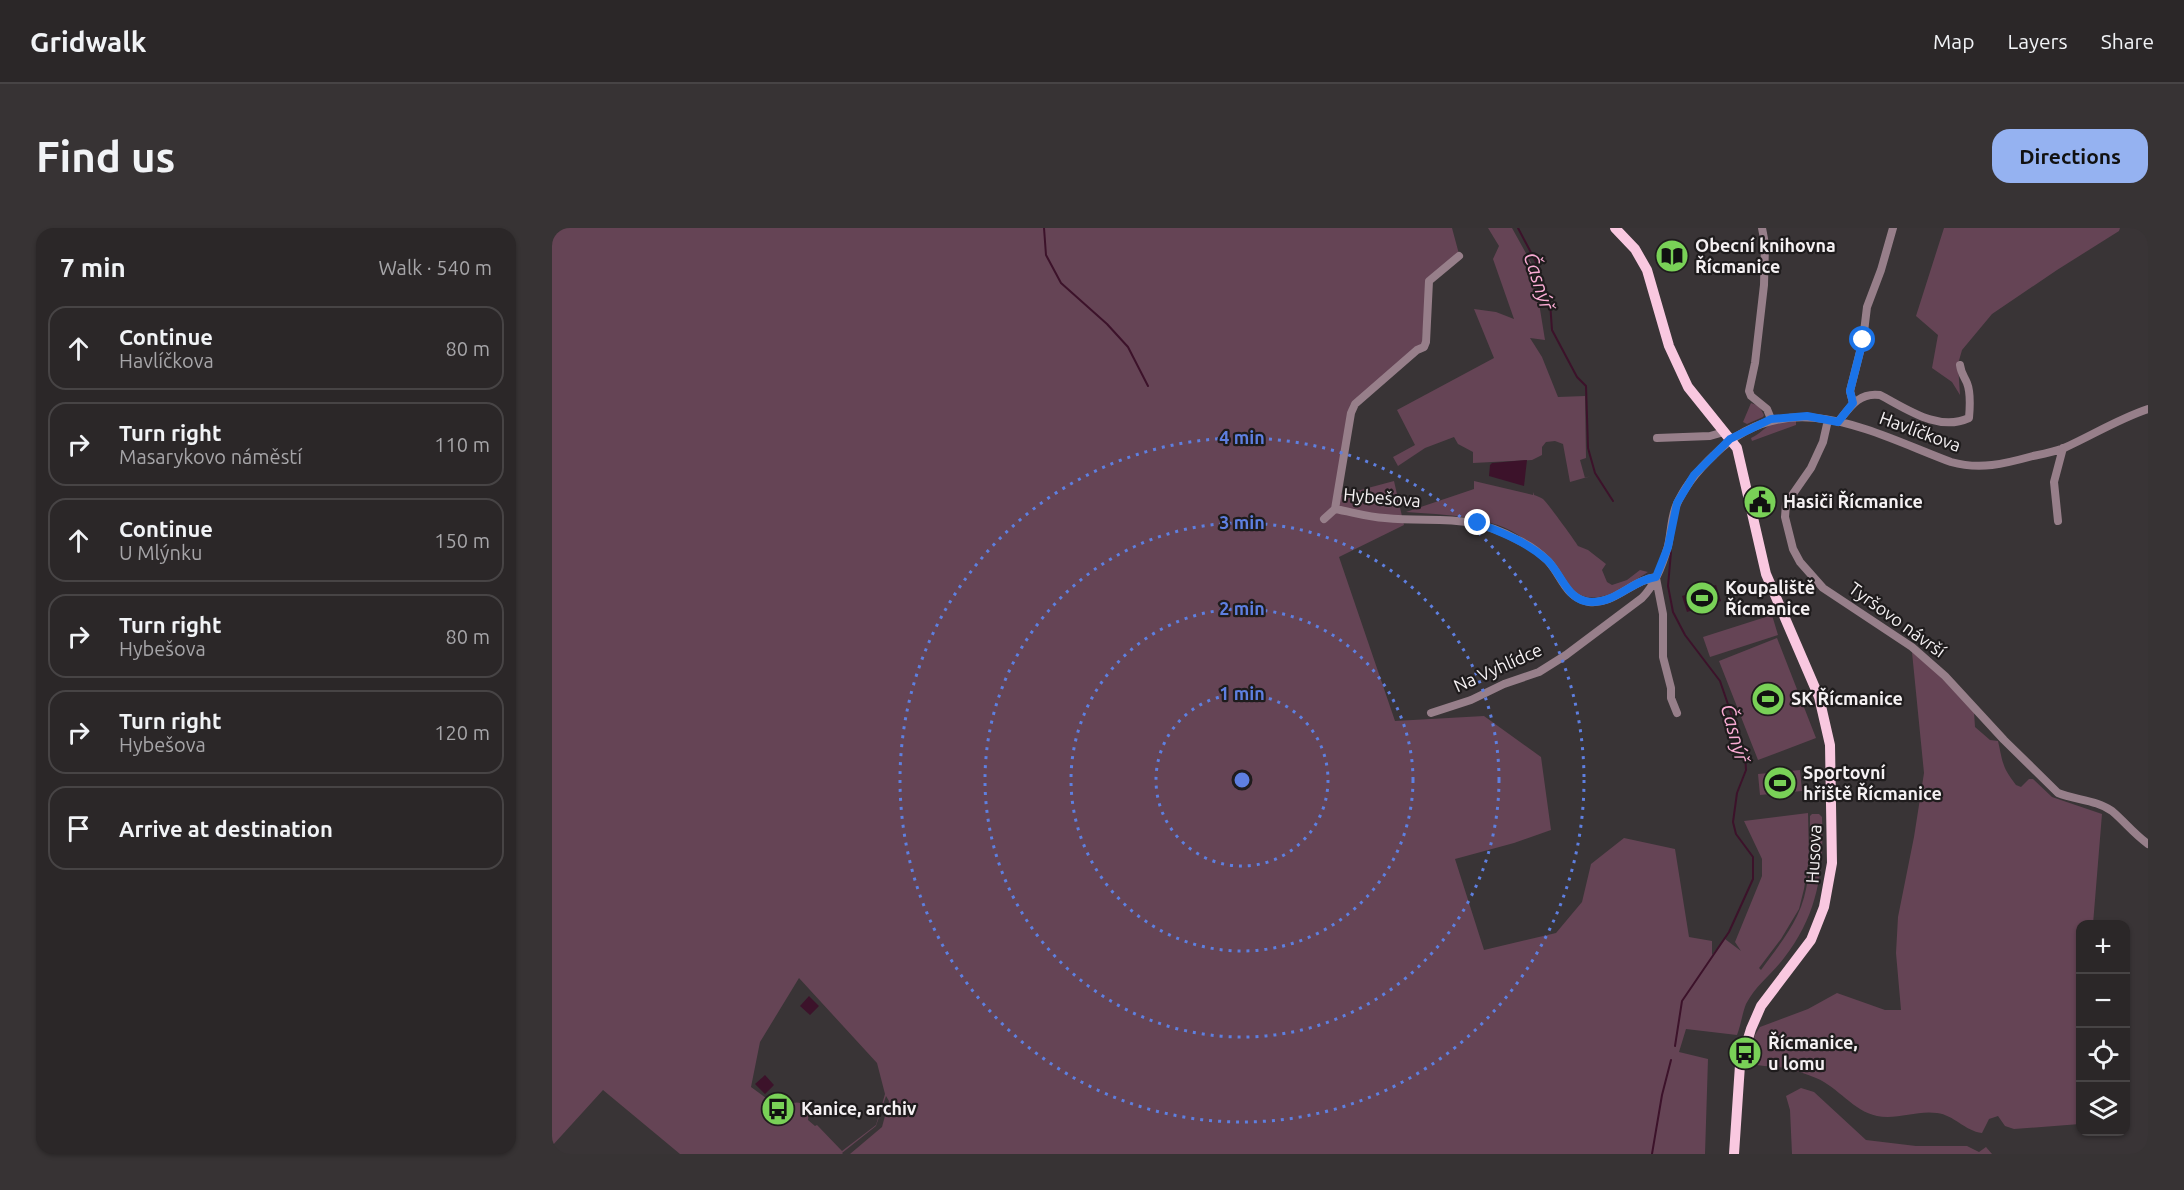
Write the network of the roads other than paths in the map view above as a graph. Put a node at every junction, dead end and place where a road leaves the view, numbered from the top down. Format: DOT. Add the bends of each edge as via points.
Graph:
graph roads {
  1 [pos="1615,228"];
  2 [pos="1762,228"];
  3 [pos="1893,228"];
  4 [pos="1459,256"];
  5 [pos="1960,365"];
  6 [pos="1853,403"];
  7 [pos="2148,409"];
  8 [pos="1771,419"];
  9 [pos="1833,421"];
  10 [pos="1727,436"];
  11 [pos="1657,438"];
  12 [pos="2063,448"];
  13 [pos="1335,509"];
  14 [pos="1324,519"];
  15 [pos="2058,520"];
  16 [pos="1656,577"];
  17 [pos="1431,713"];
  18 [pos="1677,713"];
  19 [pos="2148,844"];
  20 [pos="1734,1154"];
  1 -- 10 [label="main road, Husova" via="1645,264 1669,346 1688,387"];
  2 -- 8 [label="street" via="1764,285 1749,391 1767,409"];
  3 -- 6 [label="street" via="1867,307 1850,391"];
  4 -- 13 [label="street" via="1429,280 1424,347 1355,404"];
  5 -- 6 [label="street, Havlíčkova" via="1971,406 1969,417 1964,420 1948,423 1925,419 1880,395 1863,396"];
  6 -- 9 [label="street"];
  7 -- 12 [label="street, Havlíčkova" via="2121,418"];
  8 -- 9 [label="street, Havlíčkova" via="1807,416"];
  8 -- 10 [label="street"];
  9 -- 12 [label="street, Havlíčkova" via="1967,466 1998,465"];
  9 -- 19 [label="street, Tyršovo návrší" via="1811,468 1786,504 1793,549 1806,571 1823,588 1912,647 1945,676 2058,793 2111,811"];
  10 -- 11 [label="street"];
  10 -- 16 [label="street, Na Vyhlídce" via="1694,475 1677,503 1668,547"];
  10 -- 20 [label="main road, Husova" via="1741,460 1766,574 1824,713 1832,761 1832,843 1824,907 1811,940 1761,1006 1743,1052"];
  12 -- 15 [label="street" via="2054,482"];
  13 -- 14 [label="street, Hybešova"];
  13 -- 16 [label="street, Hybešova" via="1384,518 1448,518 1508,534 1550,563 1569,592 1584,601 1611,599 1645,579"];
  16 -- 17 [label="street, Na Vyhlídce" via="1632,607 1539,672"];
  16 -- 18 [label="street" via="1663,614 1663,657"];
}
